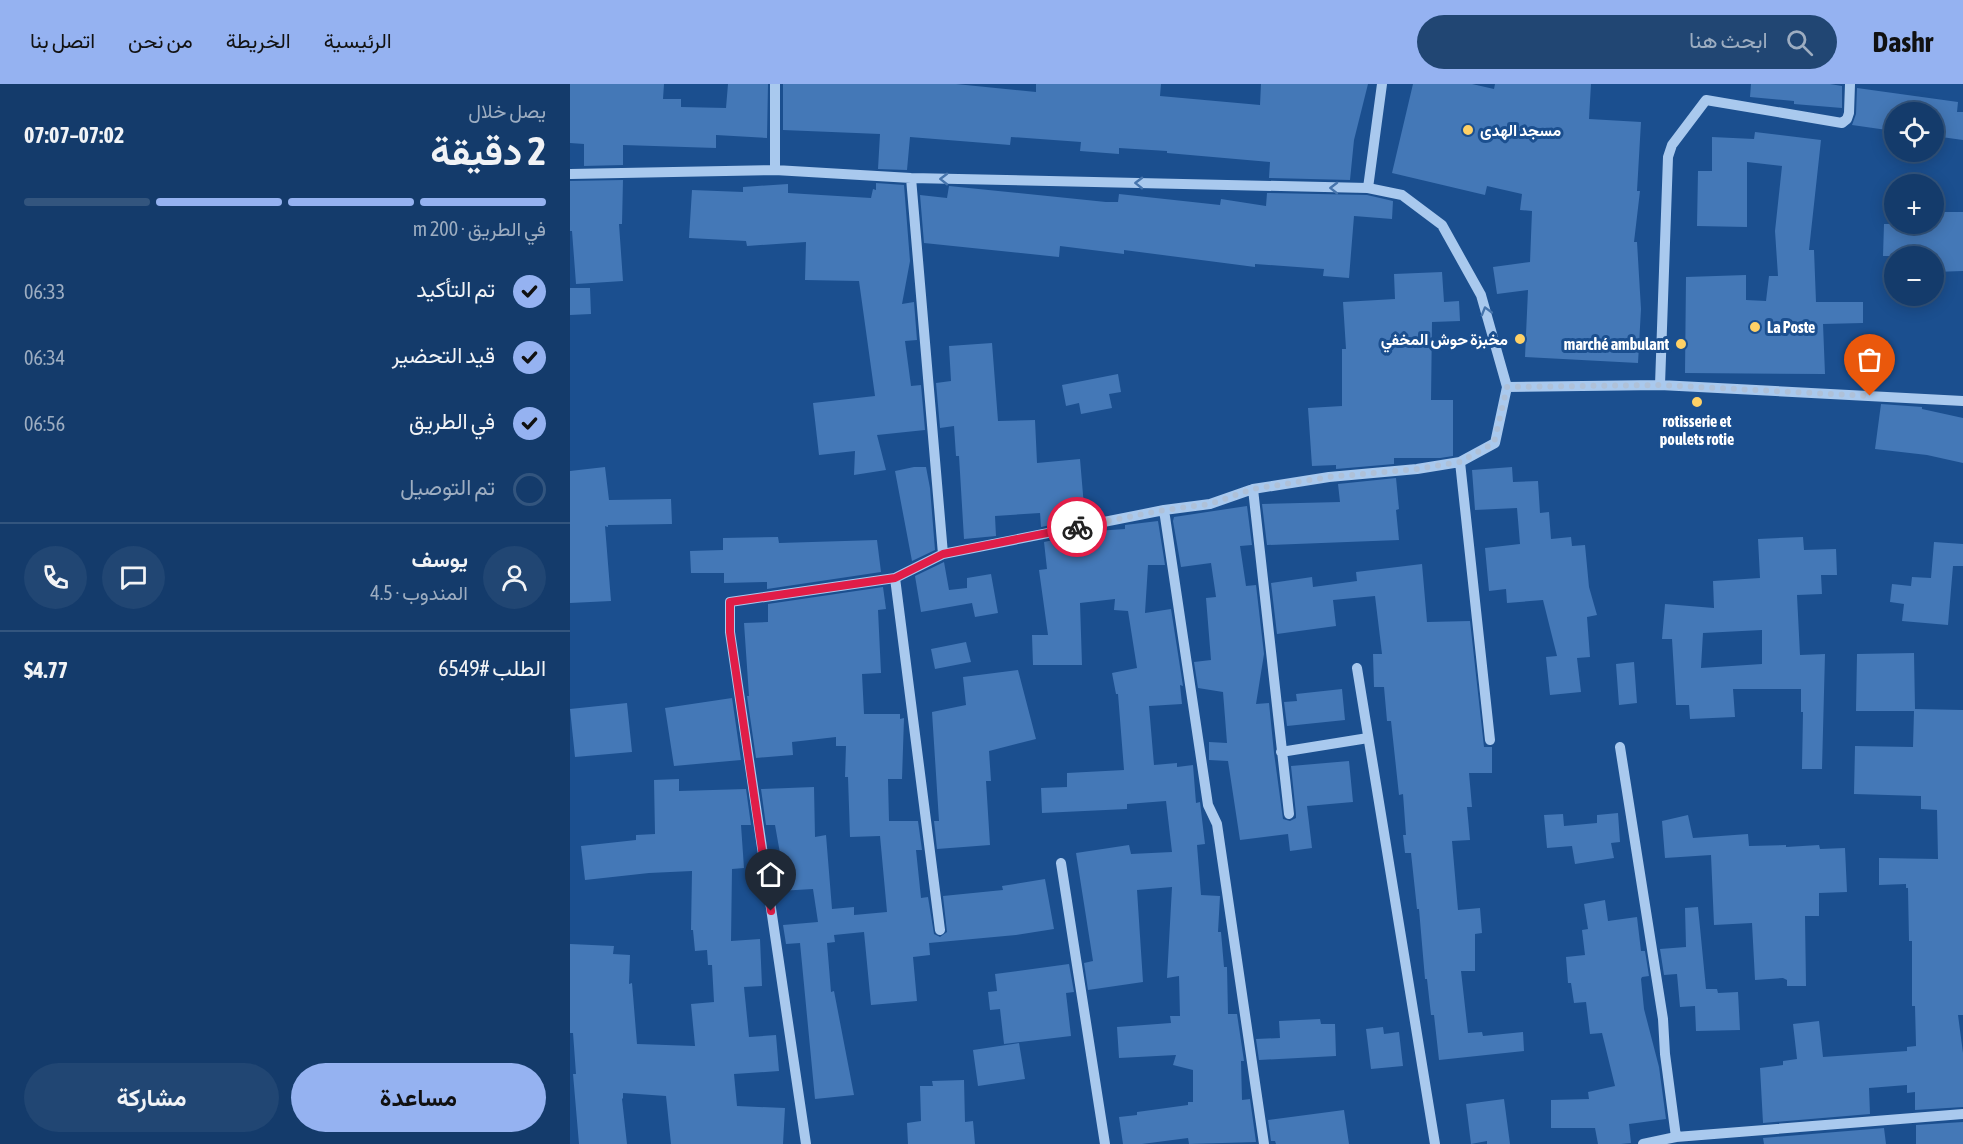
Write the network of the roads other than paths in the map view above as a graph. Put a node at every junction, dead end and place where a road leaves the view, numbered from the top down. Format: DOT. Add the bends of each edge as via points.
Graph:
graph roads {
  1 [pos="775,84"];
  2 [pos="1382,84"];
  3 [pos="1850,84"];
  4 [pos="775,170"];
  5 [pos="570,174"];
  6 [pos="911,178"];
  7 [pos="1368,188"];
  8 [pos="1660,385"];
  9 [pos="1507,387"];
  10 [pos="1963,401"];
  11 [pos="1460,462"];
  12 [pos="1253,489"];
  13 [pos="1164,510"];
  14 [pos="943,554"];
  15 [pos="895,578"];
  16 [pos="1357,668"];
  17 [pos="1368,738"];
  18 [pos="1490,740"];
  19 [pos="1620,747"];
  20 [pos="1281,752"];
  21 [pos="1289,814"];
  22 [pos="1061,864"];
  23 [pos="940,930"];
  24 [pos="1963,1114"];
  25 [pos="1676,1137"];
  26 [pos="806,1144"];
  27 [pos="1105,1144"];
  28 [pos="1264,1144"];
  29 [pos="1435,1144"];
  30 [pos="1643,1144"];
  1 -- 4 [label="street"];
  2 -- 7 [label="street"];
  3 -- 8 [label="street" via="1850,113 1842,123 1706,100 1672,145 1668,157"];
  4 -- 5 [label="street"];
  4 -- 6 [label="street"];
  7 -- 6 [label="street, one-way"];
  6 -- 14 [label="street"];
  9 -- 7 [label="street, one-way" via="1481,295 1442,225 1402,195"];
  8 -- 9 [label="street"];
  8 -- 10 [label="street"];
  9 -- 11 [label="street" via="1494,443"];
  11 -- 12 [label="street"];
  11 -- 18 [label="street"];
  12 -- 13 [label="street" via="1210,504"];
  12 -- 20 [label="street"];
  13 -- 14 [label="street"];
  13 -- 28 [label="street" via="1208,805 1217,824"];
  14 -- 15 [label="street"];
  15 -- 23 [label="street"];
  15 -- 26 [label="street" via="730,602 730,632"];
  16 -- 17 [label="street"];
  17 -- 20 [label="street"];
  17 -- 29 [label="street"];
  19 -- 25 [label="street" via="1663,1019"];
  20 -- 21 [label="street"];
  22 -- 27 [label="street"];
  24 -- 25 [label="street"];
  25 -- 30 [label="street"];
}
